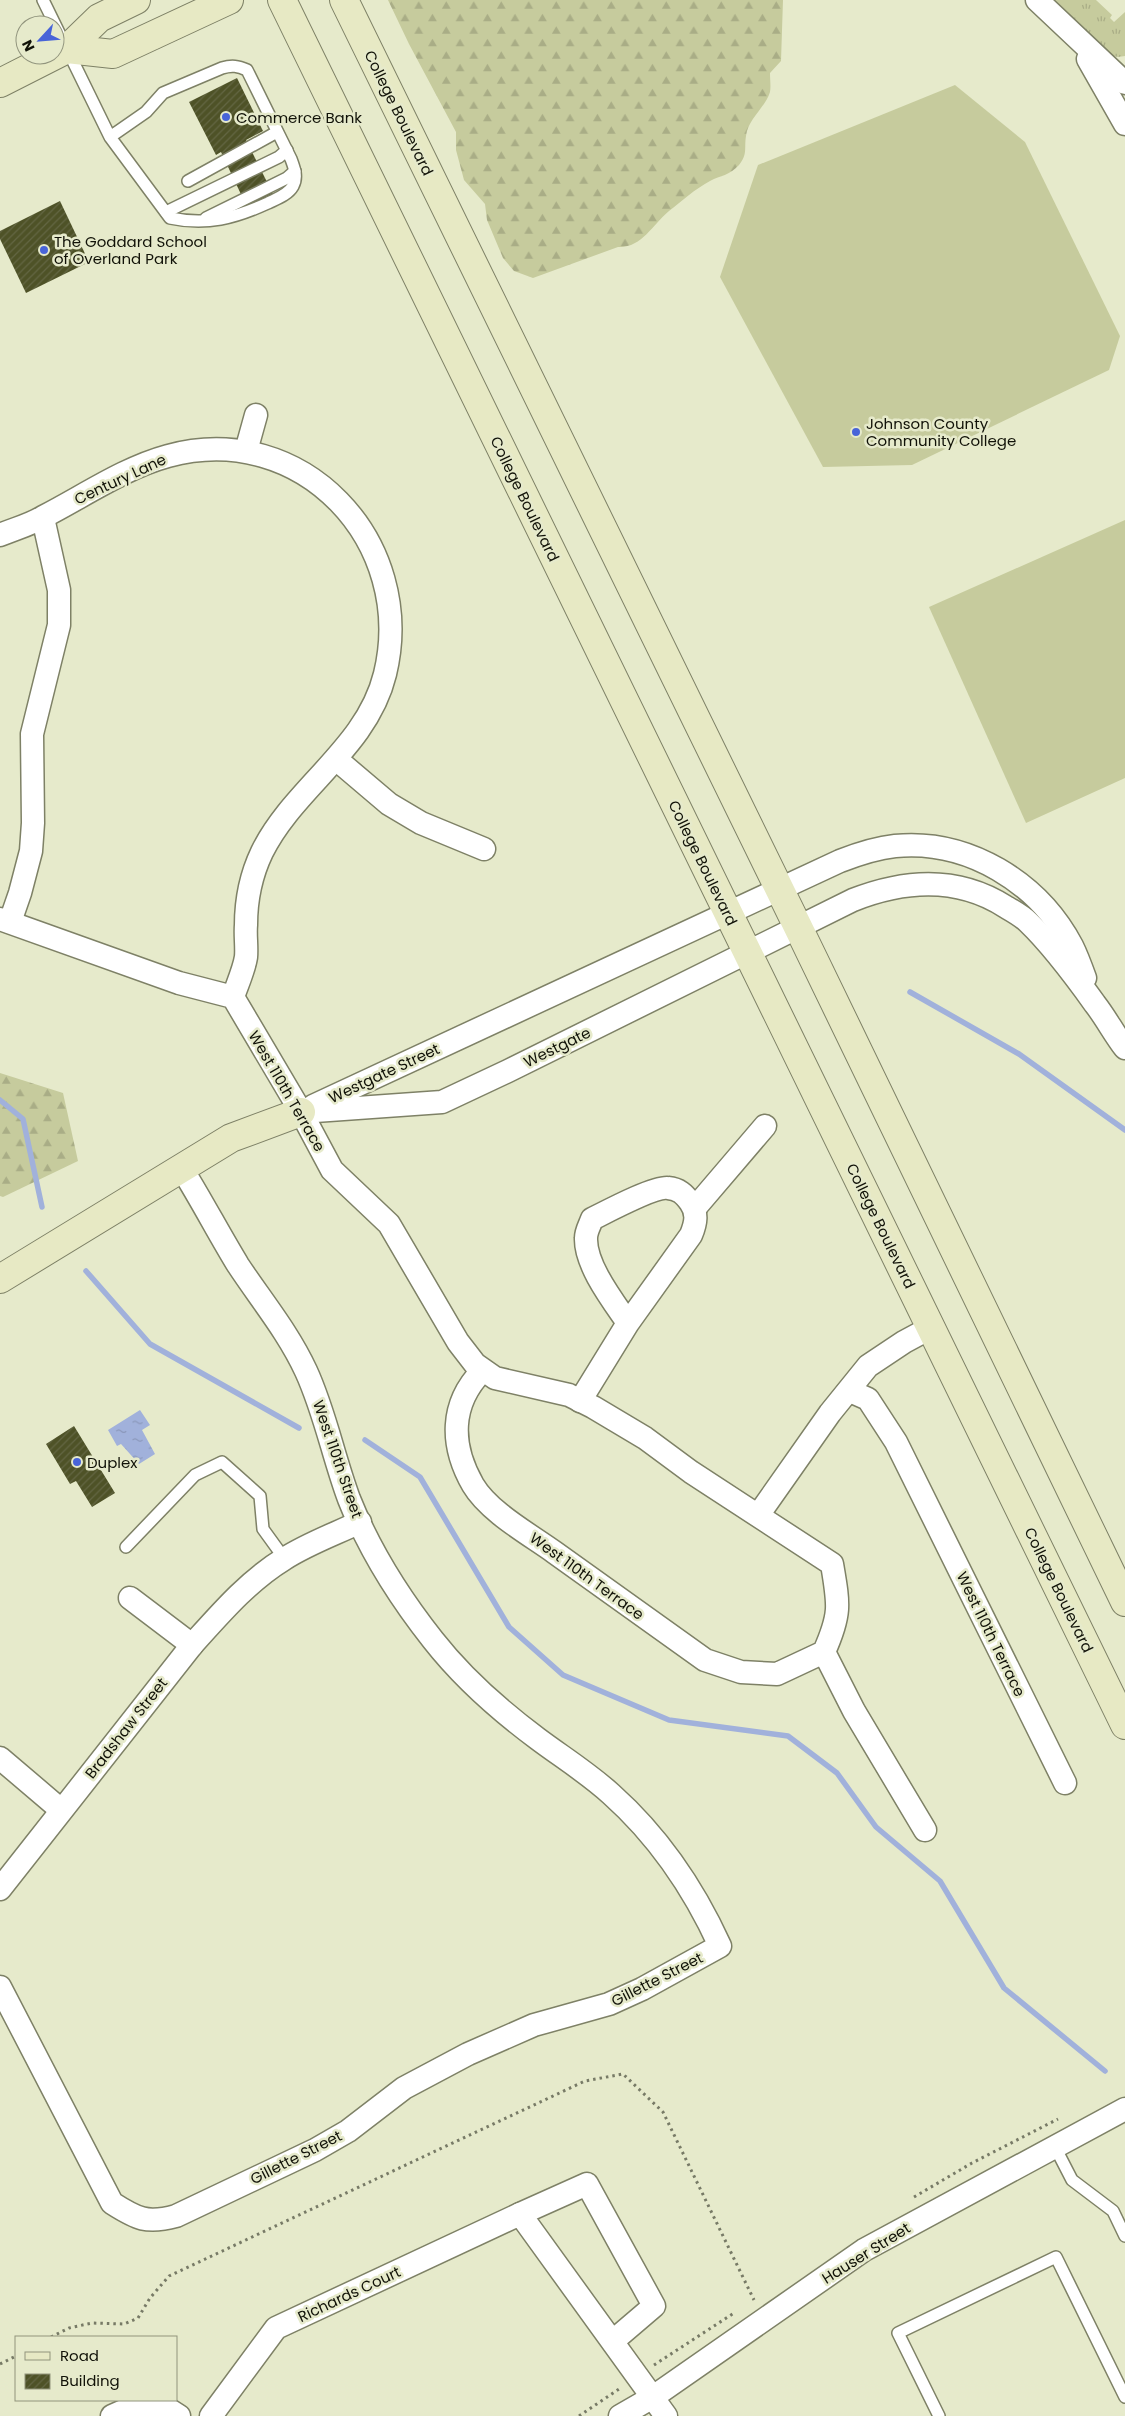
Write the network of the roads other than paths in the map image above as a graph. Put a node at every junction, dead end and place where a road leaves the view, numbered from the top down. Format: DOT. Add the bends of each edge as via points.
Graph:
graph roads {
  1 [pos="43,0"];
  2 [pos="136,0"];
  3 [pos="229,0"];
  4 [pos="282,0"];
  5 [pos="344,0"];
  6 [pos="1037,0"];
  7 [pos="1070,31"];
  8 [pos="67,50"];
  9 [pos="0,83"];
  10 [pos="1125,83"];
  11 [pos="1125,124"];
  12 [pos="278,132"];
  13 [pos="110,137"];
  14 [pos="287,150"];
  15 [pos="188,181"];
  16 [pos="166,212"];
  17 [pos="256,415"];
  18 [pos="246,451"];
  19 [pos="43,518"];
  20 [pos="0,535"];
  21 [pos="336,759"];
  22 [pos="484,849"];
  23 [pos="780,889"];
  24 [pos="727,914"];
  25 [pos="5,920"];
  26 [pos="798,927"];
  27 [pos="748,953"];
  28 [pos="233,997"];
  29 [pos="1096,1005"];
  30 [pos="1125,1048"];
  31 [pos="301,1112"];
  32 [pos="765,1126"];
  33 [pos="182,1169"];
  34 [pos="694,1208"];
  35 [pos="0,1279"];
  36 [pos="628,1323"];
  37 [pos="930,1328"];
  38 [pos="482,1371"];
  39 [pos="850,1390"];
  40 [pos="580,1401"];
  41 [pos="758,1514"];
  42 [pos="360,1522"];
  43 [pos="126,1547"];
  44 [pos="284,1558"];
  45 [pos="130,1598"];
  46 [pos="1125,1602"];
  47 [pos="192,1645"];
  48 [pos="824,1652"];
  49 [pos="1125,1725"];
  50 [pos="0,1758"];
  51 [pos="1065,1783"];
  52 [pos="61,1810"];
  53 [pos="925,1830"];
  54 [pos="0,1889"];
  55 [pos="720,1946"];
  56 [pos="0,1987"];
  57 [pos="1125,2109"];
  58 [pos="1055,2147"];
  59 [pos="520,2214"];
  60 [pos="1125,2236"];
  61 [pos="613,2341"];
  62 [pos="653,2397"];
  63 [pos="1125,2397"];
  64 [pos="112,2416"];
  65 [pos="179,2416"];
  66 [pos="211,2416"];
  67 [pos="620,2416"];
  68 [pos="666,2416"];
  69 [pos="939,2416"];
  1 -- 8 [label="lane"];
  2 -- 8 [label="main road" via="100,18"];
  3 -- 8 [label="main road" via="113,54"];
  4 -- 24 [label="main road, College Boulevard"];
  5 -- 23 [label="main road, College Boulevard"];
  6 -- 7 [label="street"];
  7 -- 10 [label="street"];
  7 -- 11 [label="street"];
  8 -- 9 [label="main road"];
  8 -- 13 [label="lane"];
  12 -- 13 [label="lane" via="246,70 231,65 163,93 146,112"];
  12 -- 14 [label="lane"];
  12 -- 15 [label="lane"];
  13 -- 16 [label="lane"];
  14 -- 16 [label="lane" via="279,157"];
  14 -- 16 [label="lane" via="295,171 294,185 284,195 240,216 198,222 170,218"];
  17 -- 18 [label="street"];
  18 -- 19 [label="street, Century Lane" via="220,449 168,456 133,470"];
  18 -- 21 [label="street, Century Lane" via="289,466 326,490 362,529 384,574 392,628 385,674 364,722"];
  19 -- 20 [label="street, Century Lane"];
  19 -- 25 [label="street" via="59,590 59,625 32,734 31,851 20,893"];
  21 -- 22 [label="street" via="389,804 421,823"];
  21 -- 28 [label="street, Century Lane" via="274,829 261,854 246,907 246,959"];
  23 -- 24 [label="street, Westgate Street"];
  23 -- 26 [label="main road, College Boulevard"];
  23 -- 29 [label="street, Westgate Street" via="840,861 896,846 926,846 985,861 1012,877 1045,907 1072,945"];
  24 -- 27 [label="main road, College Boulevard"];
  24 -- 31 [label="street, Westgate Street"];
  25 -- 28 [label="street" via="179,983"];
  26 -- 27 [label="street, Westgate"];
  26 -- 29 [label="street, Westgate" via="879,890 929,883 958,886 989,896 1026,920"];
  26 -- 46 [label="main road, College Boulevard"];
  27 -- 31 [label="street, Westgate" via="442,1102"];
  27 -- 37 [label="main road, College Boulevard"];
  28 -- 31 [label="street, West 110th Terrace"];
  29 -- 30 [label="street"];
  31 -- 33 [label="main road, Westgate Street" via="231,1138"];
  31 -- 38 [label="street, West 110th Terrace" via="332,1170 389,1224 458,1342"];
  32 -- 34 [label="street"];
  33 -- 35 [label="main road, Westgate Street"];
  33 -- 42 [label="street, West 110th Street" via="305,1370 326,1420 349,1498"];
  34 -- 36 [label="street" via="696,1223 692,1235"];
  34 -- 36 [label="street" via="682,1192 667,1187 592,1219 586,1235 586,1248 608,1295"];
  36 -- 40 [label="street"];
  37 -- 39 [label="street" via="868,1366"];
  37 -- 49 [label="main road, College Boulevard"];
  38 -- 40 [label="street, West 110th Terrace" via="495,1378 549,1390"];
  38 -- 48 [label="street, West 110th Terrace" via="463,1396 455,1433 473,1485 503,1516 705,1660 741,1672 777,1674"];
  39 -- 41 [label="street"];
  39 -- 51 [label="street, West 110th Terrace" via="868,1398 896,1442"];
  40 -- 41 [label="street, West 110th Terrace" via="645,1438 691,1472"];
  41 -- 48 [label="street, West 110th Terrace" via="832,1564 838,1599 837,1616"];
  42 -- 44 [label="street, Bradshaw Street"];
  42 -- 55 [label="street, West 110th Street" via="400,1594 433,1640 511,1719 612,1794 652,1836 705,1913"];
  43 -- 44 [label="lane" via="194,1475 222,1462 260,1496 263,1529"];
  44 -- 47 [label="street, Bradshaw Street" via="256,1579"];
  45 -- 47 [label="street"];
  47 -- 52 [label="street, Bradshaw Street"];
  48 -- 53 [label="street" via="854,1711"];
  50 -- 52 [label="street"];
  52 -- 54 [label="street, Bradshaw Street"];
  55 -- 56 [label="street, Gillette Street" via="609,2004 534,2025 474,2052 404,2088 348,2131 315,2150 176,2216 159,2220 133,2217 112,2203"];
  57 -- 58 [label="street, Hauser Street"];
  58 -- 60 [label="lane" via="1072,2180 1113,2211"];
  58 -- 62 [label="street, Hauser Street" via="864,2250"];
  59 -- 61 [label="street"];
  59 -- 61 [label="street, Richards Court" via="587,2184 654,2306"];
  59 -- 66 [label="street, Richards Court" via="276,2328"];
  61 -- 62 [label="street"];
  62 -- 67 [label="street, Hauser Street"];
  62 -- 68 [label="street"];
  63 -- 69 [label="lane" via="1056,2257 898,2333"];
  64 -- 65 [label="street" via="130,2408 165,2407"];
}
